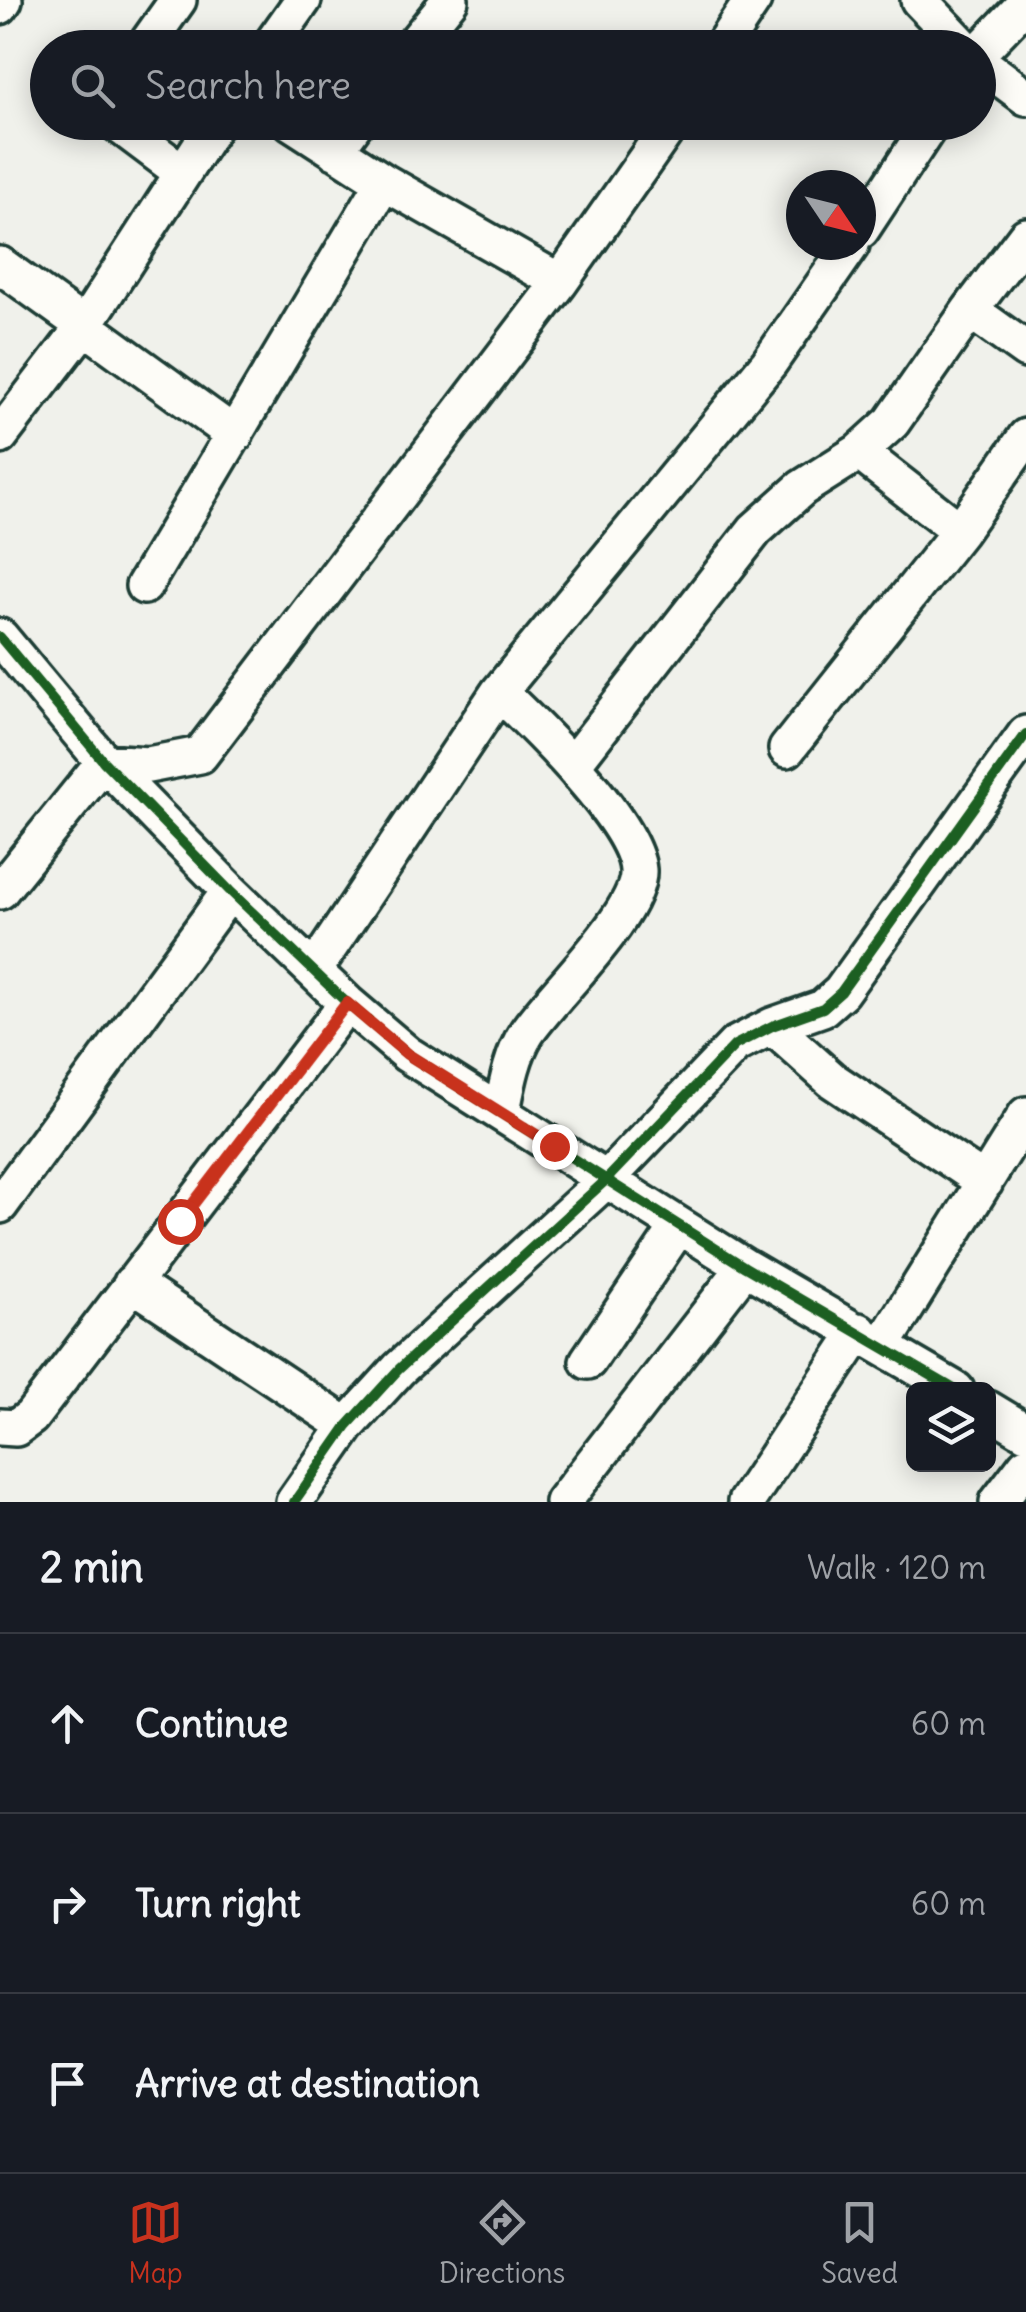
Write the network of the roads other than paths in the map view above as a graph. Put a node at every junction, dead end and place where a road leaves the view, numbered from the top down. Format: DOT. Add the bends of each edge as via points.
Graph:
graph roads {
  1 [pos="4,0"];
  2 [pos="178,0"];
  3 [pos="303,0"];
  4 [pos="450,0"];
  5 [pos="753,0"];
  6 [pos="919,0"];
  7 [pos="1026,3"];
  8 [pos="0,6"];
  9 [pos="157,30"];
  10 [pos="282,30"];
  11 [pos="426,30"];
  12 [pos="734,30"];
  13 [pos="947,30"];
  14 [pos="996,37"];
  15 [pos="996,72"];
  16 [pos="1026,98"];
  17 [pos="139,140"];
  18 [pos="204,140"];
  19 [pos="349,140"];
  20 [pos="659,140"];
  21 [pos="920,140"];
  22 [pos="183,173"];
  23 [pos="384,182"];
  24 [pos="876,207"];
  25 [pos="1026,236"];
  26 [pos="841,260"];
  27 [pos="0,264"];
  28 [pos="560,282"];
  29 [pos="970,310"];
  30 [pos="84,326"];
  31 [pos="1026,350"];
  32 [pos="235,435"];
  33 [pos="0,436"];
  34 [pos="1026,438"];
  35 [pos="859,452"];
  36 [pos="960,531"];
  37 [pos="144,586"];
  38 [pos="0,637"];
  39 [pos="499,692"];
  40 [pos="1026,734"];
  41 [pos="787,749"];
  42 [pos="104,762"];
  43 [pos="574,764"];
  44 [pos="0,891"];
  45 [pos="230,892"];
  46 [pos="314,970"];
  47 [pos="347,1003"];
  48 [pos="772,1026"];
  49 [pos="502,1111"];
  50 [pos="1026,1114"];
  51 [pos="605,1181"];
  52 [pos="985,1182"];
  53 [pos="0,1205"];
  54 [pos="678,1226"];
  55 [pos="745,1268"];
  56 [pos="132,1283"];
  57 [pos="871,1338"];
  58 [pos="588,1361"];
  59 [pos="943,1382"];
  60 [pos="996,1414"];
  61 [pos="347,1426"];
  62 [pos="0,1427"];
  63 [pos="1026,1432"];
  64 [pos="1026,1465"];
  65 [pos="294,1502"];
  66 [pos="563,1502"];
  67 [pos="746,1502"];
  68 [pos="998,1502"];
  1 -- 8 [label="street"];
  2 -- 9 [label="street"];
  3 -- 10 [label="street"];
  4 -- 11 [label="street"];
  5 -- 12 [label="street"];
  6 -- 13 [label="street"];
  7 -- 14 [label="street"];
  15 -- 16 [label="street"];
  17 -- 22 [label="street"];
  18 -- 22 [label="street"];
  19 -- 23 [label="street"];
  20 -- 28 [label="street"];
  21 -- 24 [label="street"];
  22 -- 30 [label="street"];
  23 -- 28 [label="street"];
  23 -- 32 [label="street"];
  25 -- 29 [label="street"];
  26 -- 39 [label="street" via="769,363"];
  27 -- 30 [label="street"];
  28 -- 42 [label="street" via="200,755 148,765"];
  29 -- 31 [label="street"];
  29 -- 35 [label="street" via="892,422"];
  30 -- 32 [label="street"];
  30 -- 33 [label="street"];
  32 -- 37 [label="street"];
  34 -- 36 [label="street"];
  35 -- 36 [label="street"];
  35 -- 43 [label="street" via="802,488 755,530"];
  36 -- 41 [label="street"];
  38 -- 42 [label="street"];
  39 -- 43 [label="street"];
  39 -- 46 [label="street"];
  40 -- 48 [label="street" via="841,992 823,1008"];
  42 -- 44 [label="street"];
  42 -- 45 [label="street"];
  43 -- 49 [label="street" via="632,850 638,873 630,902 525,1035"];
  45 -- 46 [label="street"];
  45 -- 53 [label="street"];
  46 -- 47 [label="street"];
  47 -- 49 [label="street" via="407,1054"];
  47 -- 56 [label="street"];
  48 -- 51 [label="street" via="735,1044"];
  48 -- 52 [label="street" via="832,1080"];
  49 -- 51 [label="street"];
  50 -- 52 [label="street"];
  51 -- 54 [label="street"];
  51 -- 61 [label="street" via="399,1369"];
  52 -- 57 [label="street"];
  54 -- 55 [label="street"];
  54 -- 58 [label="street"];
  55 -- 57 [label="street"];
  55 -- 66 [label="street"];
  56 -- 61 [label="street"];
  56 -- 62 [label="street" via="31,1417 16,1428"];
  57 -- 59 [label="street"];
  57 -- 67 [label="street"];
  60 -- 63 [label="street"];
  61 -- 65 [label="street"];
  64 -- 68 [label="street"];
}
